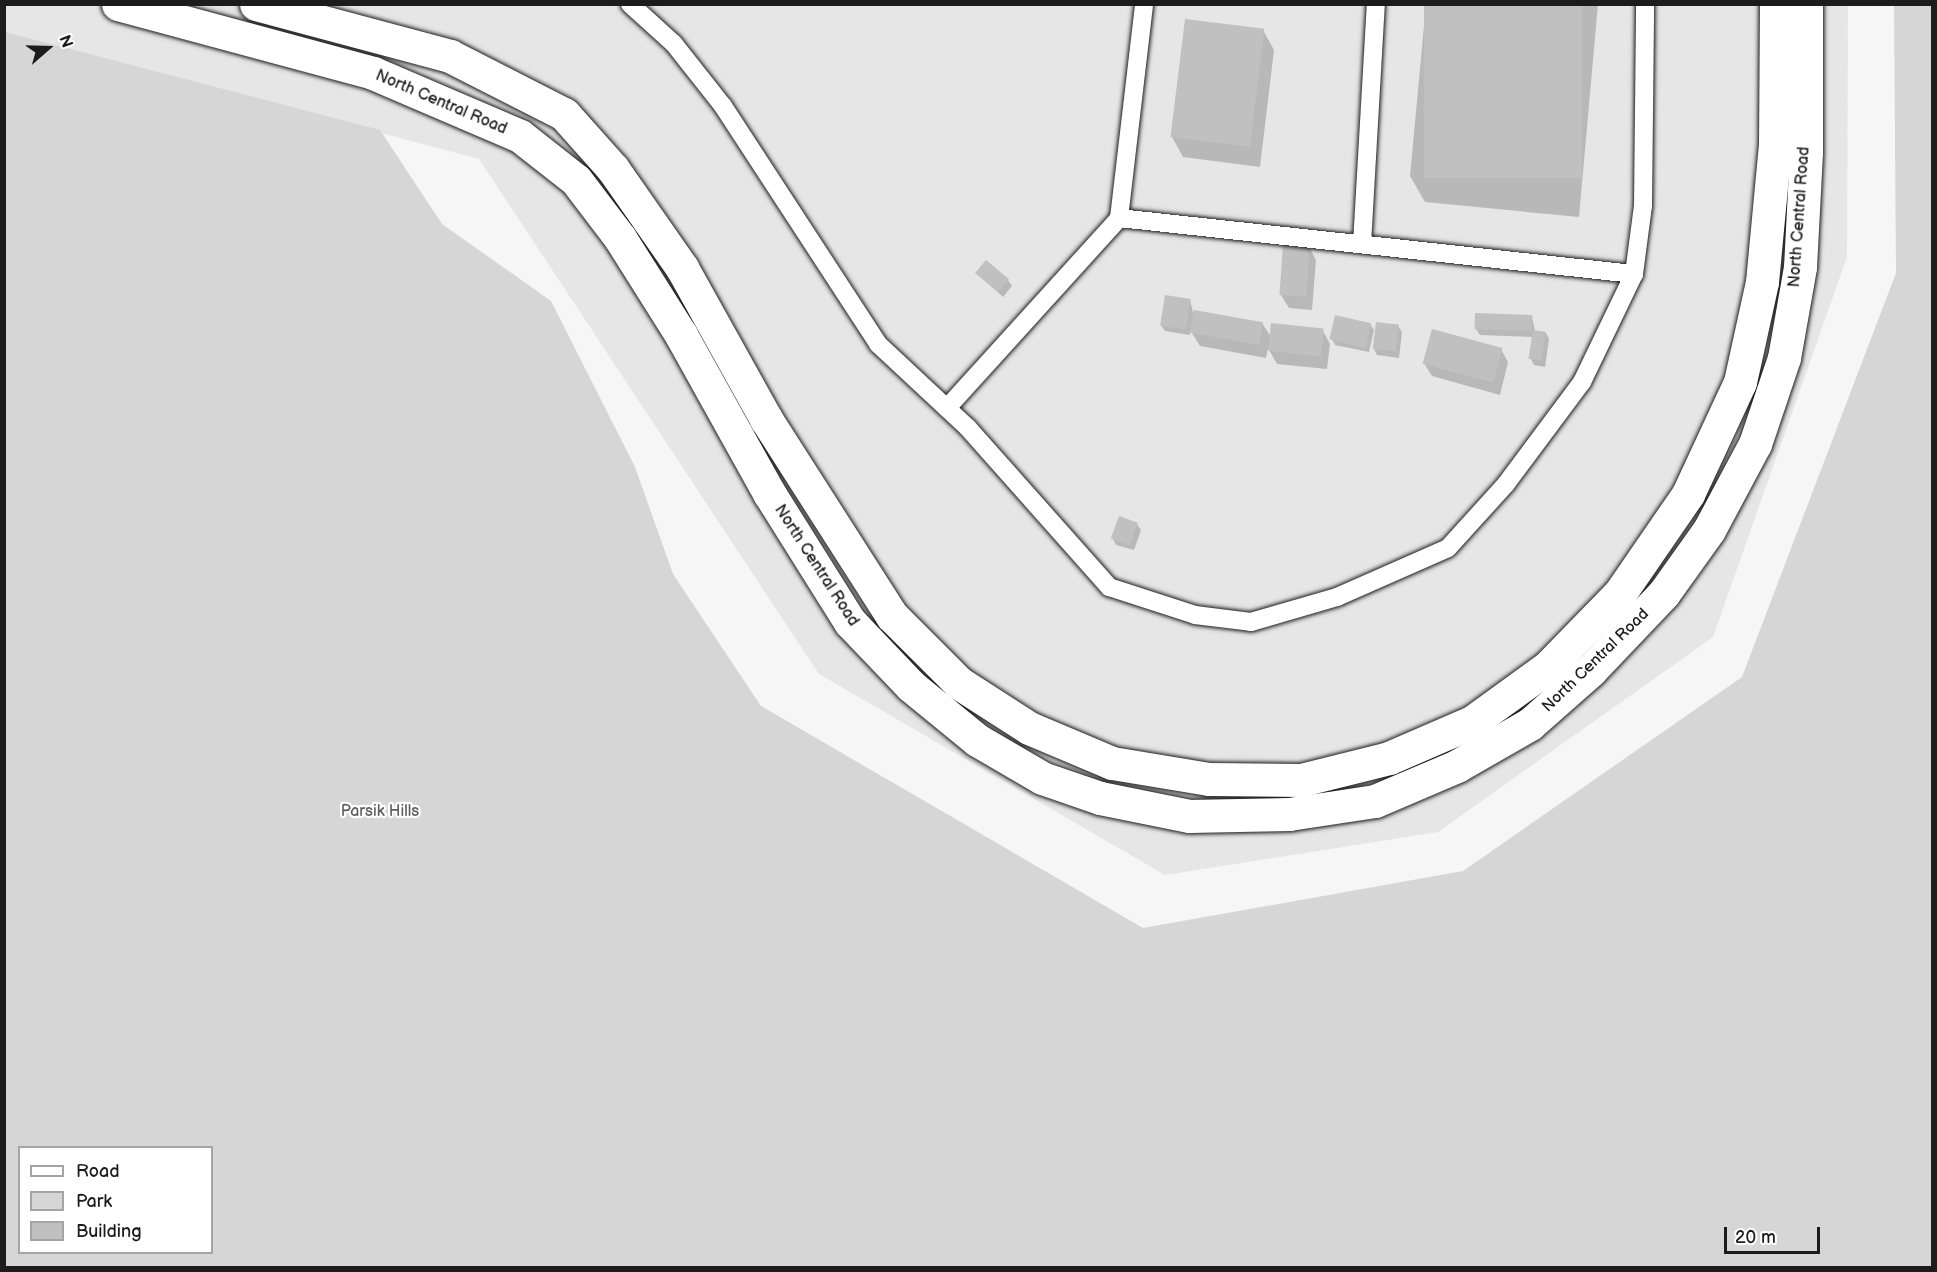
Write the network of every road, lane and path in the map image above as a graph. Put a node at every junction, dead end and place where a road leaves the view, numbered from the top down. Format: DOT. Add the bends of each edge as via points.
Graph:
graph roads {
  1 [pos="118,4"];
  2 [pos="256,4"];
  3 [pos="630,4"];
  4 [pos="1144,4"];
  5 [pos="1377,4"];
  6 [pos="1645,4"];
  7 [pos="1776,4"];
  8 [pos="1806,4"];
  9 [pos="1119,218"];
  10 [pos="1362,244"];
  11 [pos="1634,274"];
  12 [pos="947,408"];
  1 -- 8 [label="main road, North Central Road" via="373,74 520,136 576,180 620,238 681,335 769,493 850,622 911,686 976,740 1042,778 1100,798 1189,816 1289,814 1375,801 1457,766 1530,724 1592,670 1664,593 1709,530 1755,444 1784,358 1800,267 1806,152"];
  2 -- 7 [label="main road, North Central Road" via="450,56 564,114 613,169 682,268 766,419 892,616 959,683 1029,728 1112,763 1209,779 1301,780 1389,758 1472,722 1548,667 1620,592 1688,494 1740,382 1762,282 1775,145"];
  3 -- 12 [label="lane" via="674,44 723,106 878,344"];
  4 -- 9 [label="lane"];
  5 -- 10 [label="lane"];
  6 -- 11 [label="lane" via="1643,206"];
  9 -- 10 [label="lane"];
  9 -- 12 [label="lane"];
  10 -- 11 [label="lane"];
  11 -- 12 [label="lane" via="1582,382 1506,484 1448,548 1337,597 1251,622 1195,615 1109,587"];
}
